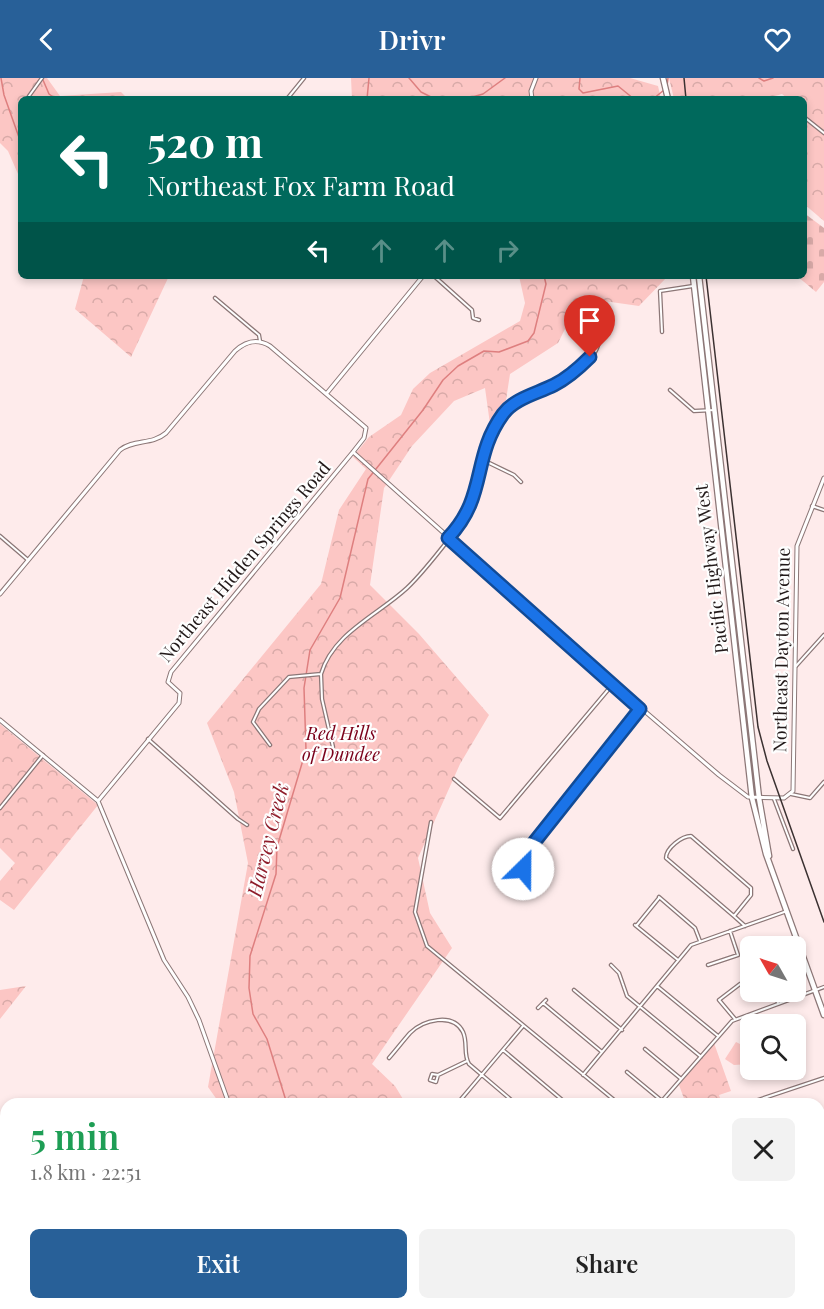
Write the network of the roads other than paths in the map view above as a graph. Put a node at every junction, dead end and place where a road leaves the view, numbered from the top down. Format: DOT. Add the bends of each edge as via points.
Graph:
graph roads {
  1 [pos="42,78"];
  2 [pos="304,78"];
  3 [pos="536,78"];
  4 [pos="663,78"];
  5 [pos="29,96"];
  6 [pos="289,96"];
  7 [pos="532,96"];
  8 [pos="667,96"];
  9 [pos="807,119"];
  10 [pos="824,133"];
  11 [pos="421,279"];
  12 [pos="437,279"];
  13 [pos="693,279"];
  14 [pos="699,279"];
  15 [pos="694,286"];
  16 [pos="215,298"];
  17 [pos="478,320"];
  18 [pos="601,329"];
  19 [pos="662,332"];
  20 [pos="260,341"];
  21 [pos="670,390"];
  22 [pos="327,393"];
  23 [pos="715,410"];
  24 [pos="708,411"];
  25 [pos="353,452"];
  26 [pos="481,459"];
  27 [pos="824,478"];
  28 [pos="521,482"];
  29 [pos="812,506"];
  30 [pos="824,510"];
  31 [pos="0,536"];
  32 [pos="448,538"];
  33 [pos="28,560"];
  34 [pos="0,594"];
  35 [pos="824,635"];
  36 [pos="794,667"];
  37 [pos="321,674"];
  38 [pos="613,684"];
  39 [pos="640,709"];
  40 [pos="0,720"];
  41 [pos="148,739"];
  42 [pos="270,745"];
  43 [pos="333,747"];
  44 [pos="43,755"];
  45 [pos="454,779"];
  46 [pos="824,782"];
  47 [pos="791,794"];
  48 [pos="755,798"];
  49 [pos="774,798"];
  50 [pos="98,801"];
  51 [pos="0,808"];
  52 [pos="432,822"];
  53 [pos="248,825"];
  54 [pos="794,849"];
  55 [pos="526,856"];
  56 [pos="788,911"];
  57 [pos="734,916"];
  58 [pos="745,926"];
  59 [pos="730,931"];
  60 [pos="700,941"];
  61 [pos="678,960"];
  62 [pos="611,965"];
  63 [pos="708,965"];
  64 [pos="740,984"];
  65 [pos="657,986"];
  66 [pos="824,987"];
  67 [pos="574,990"];
  68 [pos="815,990"];
  69 [pos="546,1000"];
  70 [pos="543,1003"];
  71 [pos="778,1004"];
  72 [pos="640,1007"];
  73 [pos="538,1008"];
  74 [pos="824,1015"];
  75 [pos="735,1019"];
  76 [pos="523,1026"];
  77 [pos="622,1030"];
  78 [pos="718,1036"];
  79 [pos="645,1049"];
  80 [pos="502,1050"];
  81 [pos="603,1052"];
  82 [pos="700,1056"];
  83 [pos="389,1058"];
  84 [pos="467,1061"];
  85 [pos="627,1072"];
  86 [pos="438,1075"];
  87 [pos="481,1075"];
  88 [pos="583,1075"];
  89 [pos="681,1078"];
  90 [pos="824,1078"];
  91 [pos="227,1098"];
  92 [pos="462,1098"];
  93 [pos="509,1098"];
  94 [pos="560,1098"];
  95 [pos="612,1098"];
  96 [pos="658,1098"];
  97 [pos="664,1098"];
  98 [pos="764,1098"];
  1 -- 5 [label="street"];
  2 -- 6 [label="street"];
  3 -- 7 [label="street"];
  4 -- 8 [label="main road"];
  9 -- 10 [label="street"];
  11 -- 22 [label="street"];
  12 -- 17 [label="street"];
  13 -- 15 [label="main road, Pacific Highway West"];
  14 -- 23 [label="main road, Pacific Highway West"];
  15 -- 19 [label="street" via="660,291"];
  15 -- 24 [label="main road, Pacific Highway West"];
  16 -- 20 [label="street" via="259,335"];
  18 -- 26 [label="street" via="598,347 573,373 508,408 489,437"];
  20 -- 22 [label="street"];
  20 -- 33 [label="street" via="239,347 162,437 120,450"];
  21 -- 24 [label="street" via="694,411"];
  22 -- 25 [label="street" via="366,428 364,438"];
  23 -- 24 [label="street"];
  23 -- 48 [label="main road, Pacific Highway West"];
  24 -- 48 [label="main road, Pacific Highway West"];
  25 -- 32 [label="street"];
  25 -- 41 [label="street, Northeast Hidden Springs Road" via="170,673 168,682 179,692 180,701"];
  26 -- 28 [label="street"];
  26 -- 32 [label="street" via="470,509"];
  27 -- 29 [label="street, Northeast Dayton Avenue"];
  29 -- 30 [label="street"];
  29 -- 36 [label="street, Northeast Dayton Avenue" via="797,546"];
  31 -- 33 [label="street"];
  32 -- 37 [label="street" via="410,585 353,630"];
  32 -- 38 [label="street"];
  33 -- 34 [label="street"];
  35 -- 36 [label="street"];
  36 -- 47 [label="street, Northeast Dayton Avenue"];
  37 -- 42 [label="street" via="285,679 253,718"];
  37 -- 43 [label="street" via="322,699"];
  38 -- 39 [label="street"];
  38 -- 45 [label="street" via="500,818"];
  39 -- 48 [label="street" via="719,775"];
  39 -- 55 [label="street"];
  40 -- 44 [label="street"];
  41 -- 50 [label="street, Northeast Hidden Springs Road"];
  41 -- 53 [label="street"];
  44 -- 50 [label="street"];
  44 -- 51 [label="street"];
  46 -- 47 [label="street" via="810,798"];
  47 -- 49 [label="street"];
  48 -- 49 [label="street"];
  48 -- 56 [label="main road, Pacific Highway West"];
  49 -- 54 [label="street"];
  50 -- 91 [label="street" via="164,960 199,1020"];
  52 -- 76 [label="street" via="415,912 425,942"];
  55 -- 55 [label="street" via="522,866 528,871 535,864"];
  56 -- 58 [label="street"];
  56 -- 68 [label="main road, Pacific Highway West"];
  57 -- 57 [label="street" via="666,858 669,850 687,836 751,888 751,895"];
  57 -- 58 [label="street"];
  58 -- 59 [label="street"];
  59 -- 60 [label="street"];
  59 -- 63 [label="street" via="738,955"];
  60 -- 61 [label="street"];
  60 -- 61 [label="street" via="693,926 659,897 636,925"];
  61 -- 65 [label="street"];
  62 -- 72 [label="street" via="619,973 627,996"];
  64 -- 75 [label="street" via="719,1000"];
  65 -- 72 [label="street"];
  65 -- 78 [label="street"];
  66 -- 68 [label="street"];
  67 -- 77 [label="street"];
  68 -- 71 [label="street"];
  68 -- 74 [label="main road, Pacific Highway West"];
  69 -- 70 [label="street"];
  70 -- 73 [label="street"];
  70 -- 81 [label="street"];
  71 -- 75 [label="street"];
  72 -- 77 [label="street"];
  72 -- 82 [label="street"];
  75 -- 78 [label="street"];
  76 -- 80 [label="street"];
  76 -- 88 [label="street"];
  77 -- 81 [label="street"];
  78 -- 82 [label="street"];
  79 -- 89 [label="street"];
  80 -- 87 [label="street"];
  80 -- 94 [label="street"];
  81 -- 88 [label="street"];
  82 -- 89 [label="street"];
  83 -- 84 [label="street" via="412,1031 440,1019 462,1030"];
  84 -- 86 [label="street"];
  84 -- 87 [label="street"];
  85 -- 96 [label="street"];
  87 -- 92 [label="street"];
  87 -- 93 [label="street"];
  88 -- 95 [label="street"];
  89 -- 97 [label="street"];
  90 -- 98 [label="street"];
}
